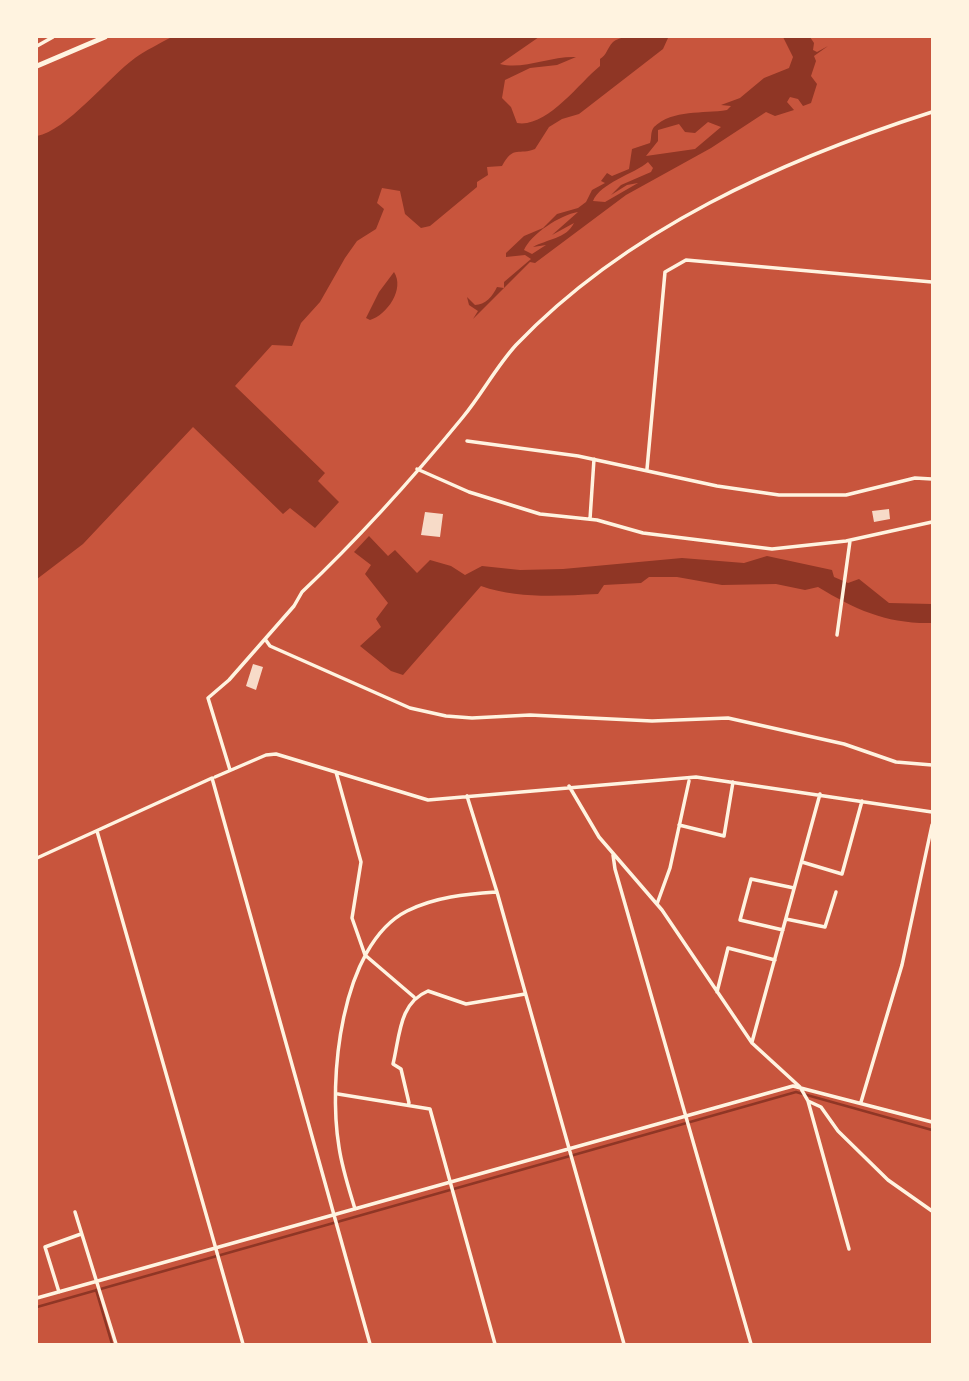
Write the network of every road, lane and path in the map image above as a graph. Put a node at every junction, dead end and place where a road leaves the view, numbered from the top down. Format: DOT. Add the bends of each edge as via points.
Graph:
graph roads {
  1 [pos="53,37"];
  2 [pos="105,37"];
  3 [pos="37,46"];
  4 [pos="37,66"];
  5 [pos="932,112"];
  6 [pos="932,282"];
  7 [pos="467,441"];
  8 [pos="594,459"];
  9 [pos="417,469"];
  10 [pos="647,469"];
  11 [pos="932,479"];
  12 [pos="590,519"];
  13 [pos="932,522"];
  14 [pos="850,540"];
  15 [pos="837,635"];
  16 [pos="265,639"];
  17 [pos="932,765"];
  18 [pos="230,770"];
  19 [pos="336,772"];
  20 [pos="215,776"];
  21 [pos="689,782"];
  22 [pos="733,782"];
  23 [pos="569,786"];
  24 [pos="820,794"];
  25 [pos="467,796"];
  26 [pos="862,801"];
  27 [pos="932,812"];
  28 [pos="679,825"];
  29 [pos="932,825"];
  30 [pos="97,831"];
  31 [pos="613,854"];
  32 [pos="37,858"];
  33 [pos="802,862"];
  34 [pos="794,888"];
  35 [pos="836,891"];
  36 [pos="497,892"];
  37 [pos="657,904"];
  38 [pos="786,919"];
  39 [pos="783,930"];
  40 [pos="365,956"];
  41 [pos="775,960"];
  42 [pos="717,992"];
  43 [pos="525,994"];
  44 [pos="414,997"];
  45 [pos="752,1043"];
  46 [pos="801,1089"];
  47 [pos="338,1094"];
  48 [pos="808,1100"];
  49 [pos="861,1102"];
  50 [pos="409,1104"];
  51 [pos="685,1117"];
  52 [pos="932,1122"];
  53 [pos="567,1150"];
  54 [pos="451,1183"];
  55 [pos="355,1209"];
  56 [pos="932,1211"];
  57 [pos="75,1212"];
  58 [pos="333,1216"];
  59 [pos="81,1234"];
  60 [pos="849,1249"];
  61 [pos="216,1250"];
  62 [pos="98,1282"];
  63 [pos="59,1292"];
  64 [pos="37,1298"];
  65 [pos="116,1344"];
  66 [pos="243,1344"];
  67 [pos="370,1344"];
  68 [pos="495,1344"];
  69 [pos="624,1344"];
  70 [pos="751,1344"];
  1 -- 3 [label="street"];
  2 -- 4 [label="main road"];
  5 -- 9 [label="street" via="780,169 664,230 607,267 518,343"];
  6 -- 10 [label="street" via="687,260 665,272"];
  7 -- 8 [label="street"];
  8 -- 10 [label="street"];
  8 -- 12 [label="street"];
  9 -- 12 [label="street" via="540,514"];
  9 -- 16 [label="street" via="302,592"];
  10 -- 11 [label="street" via="779,495 846,495 915,478"];
  12 -- 14 [label="street" via="643,533 772,549"];
  13 -- 14 [label="street"];
  14 -- 15 [label="street"];
  16 -- 17 [label="street" via="270,646 401,705 446,716 652,721 728,718 844,744 896,762"];
  16 -- 18 [label="street" via="208,698"];
  18 -- 19 [label="street" via="276,754"];
  18 -- 20 [label="street"];
  19 -- 25 [label="street" via="428,800"];
  19 -- 40 [label="street" via="361,862 352,918"];
  21 -- 28 [label="street"];
  22 -- 23 [label="street" via="696,777"];
  22 -- 24 [label="street"];
  22 -- 28 [label="street" via="724,836"];
  23 -- 25 [label="street"];
  23 -- 31 [label="street"];
  24 -- 26 [label="street"];
  24 -- 33 [label="street"];
  25 -- 36 [label="street"];
  26 -- 27 [label="street"];
  26 -- 33 [label="street" via="842,874"];
  28 -- 37 [label="street"];
  29 -- 49 [label="street" via="902,965"];
  30 -- 32 [label="street"];
  30 -- 58 [label="street" via="212,778"];
  30 -- 61 [label="street"];
  31 -- 37 [label="street"];
  31 -- 51 [label="street"];
  33 -- 34 [label="street"];
  34 -- 38 [label="street"];
  34 -- 39 [label="street" via="751,879 740,920"];
  35 -- 38 [label="street" via="825,928"];
  36 -- 40 [label="street" via="432,901 406,912 374,939"];
  36 -- 43 [label="street"];
  37 -- 42 [label="street"];
  38 -- 39 [label="street"];
  39 -- 41 [label="street"];
  40 -- 44 [label="street"];
  40 -- 47 [label="street" via="349,996 335,1055"];
  41 -- 42 [label="street" via="728,948"];
  41 -- 45 [label="street"];
  42 -- 45 [label="street"];
  43 -- 44 [label="street" via="466,1004 428,990"];
  43 -- 53 [label="street"];
  44 -- 50 [label="street" via="406,1010 393,1064 401,1069"];
  45 -- 46 [label="street"];
  46 -- 48 [label="street"];
  46 -- 49 [label="street"];
  46 -- 51 [label="street" via="793,1086"];
  47 -- 50 [label="street"];
  47 -- 55 [label="street" via="338,1144"];
  48 -- 56 [label="street" via="821,1107 838,1131 888,1180"];
  48 -- 60 [label="street"];
  49 -- 52 [label="street"];
  50 -- 54 [label="street" via="430,1109"];
  51 -- 53 [label="street"];
  51 -- 70 [label="street"];
  53 -- 54 [label="street"];
  53 -- 69 [label="street"];
  54 -- 55 [label="street"];
  54 -- 68 [label="street"];
  55 -- 58 [label="street"];
  57 -- 59 [label="street"];
  58 -- 61 [label="street"];
  58 -- 67 [label="street"];
  59 -- 62 [label="street"];
  59 -- 63 [label="street" via="45,1247"];
  61 -- 62 [label="street"];
  61 -- 66 [label="street"];
  62 -- 63 [label="street"];
  62 -- 65 [label="street"];
  63 -- 64 [label="street"];
}
